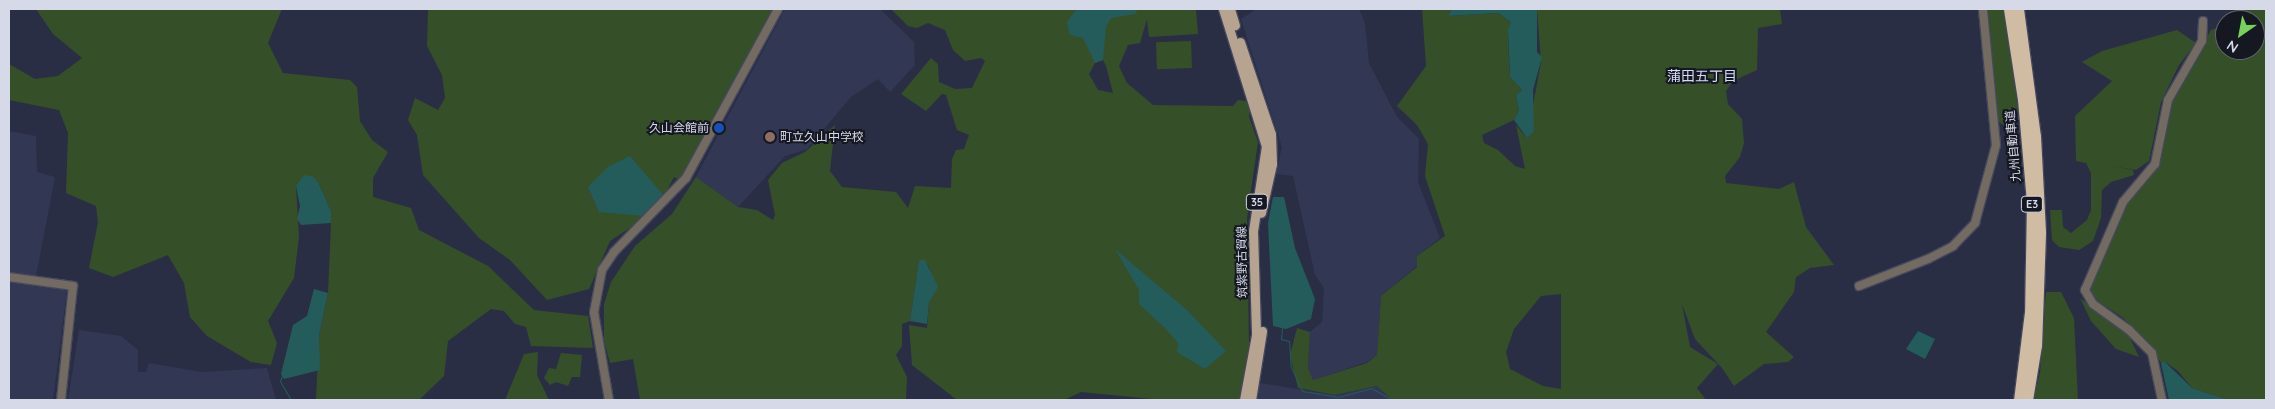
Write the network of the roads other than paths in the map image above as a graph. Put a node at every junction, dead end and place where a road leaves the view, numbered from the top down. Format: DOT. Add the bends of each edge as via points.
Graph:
graph roads {
  1 [pos="778,9"];
  2 [pos="1223,9"];
  3 [pos="1230,9"];
  4 [pos="1983,9"];
  5 [pos="2009,9"];
  6 [pos="2018,9"];
  7 [pos="2203,21"];
  8 [pos="9,278"];
  9 [pos="1859,286"];
  10 [pos="61,400"];
  11 [pos="609,400"];
  12 [pos="1244,400"];
  13 [pos="1251,400"];
  14 [pos="2019,400"];
  15 [pos="2027,400"];
  16 [pos="2162,400"];
  1 -- 11 [label="street" via="686,178 614,252 602,270 594,312"];
  2 -- 12 [label="main road, 筑紫野古賀線 / 35" via="1266,146 1253,231 1256,335"];
  3 -- 13 [label="main road, 筑紫野古賀線 / 35" via="1272,146 1259,226 1262,337"];
  4 -- 9 [label="street" via="1996,145 1975,223 1952,246"];
  5 -- 14 [label="highway, 九州自動車道 / E3" via="2027,137 2032,232 2030,312"];
  6 -- 15 [label="highway, 九州自動車道 / E3" via="2035,136 2040,233 2037,337"];
  7 -- 16 [label="street" via="2202,41 2168,100 2155,164 2123,202 2084,290 2093,304 2129,330 2152,353"];
  8 -- 10 [label="street" via="73,286"];
}
